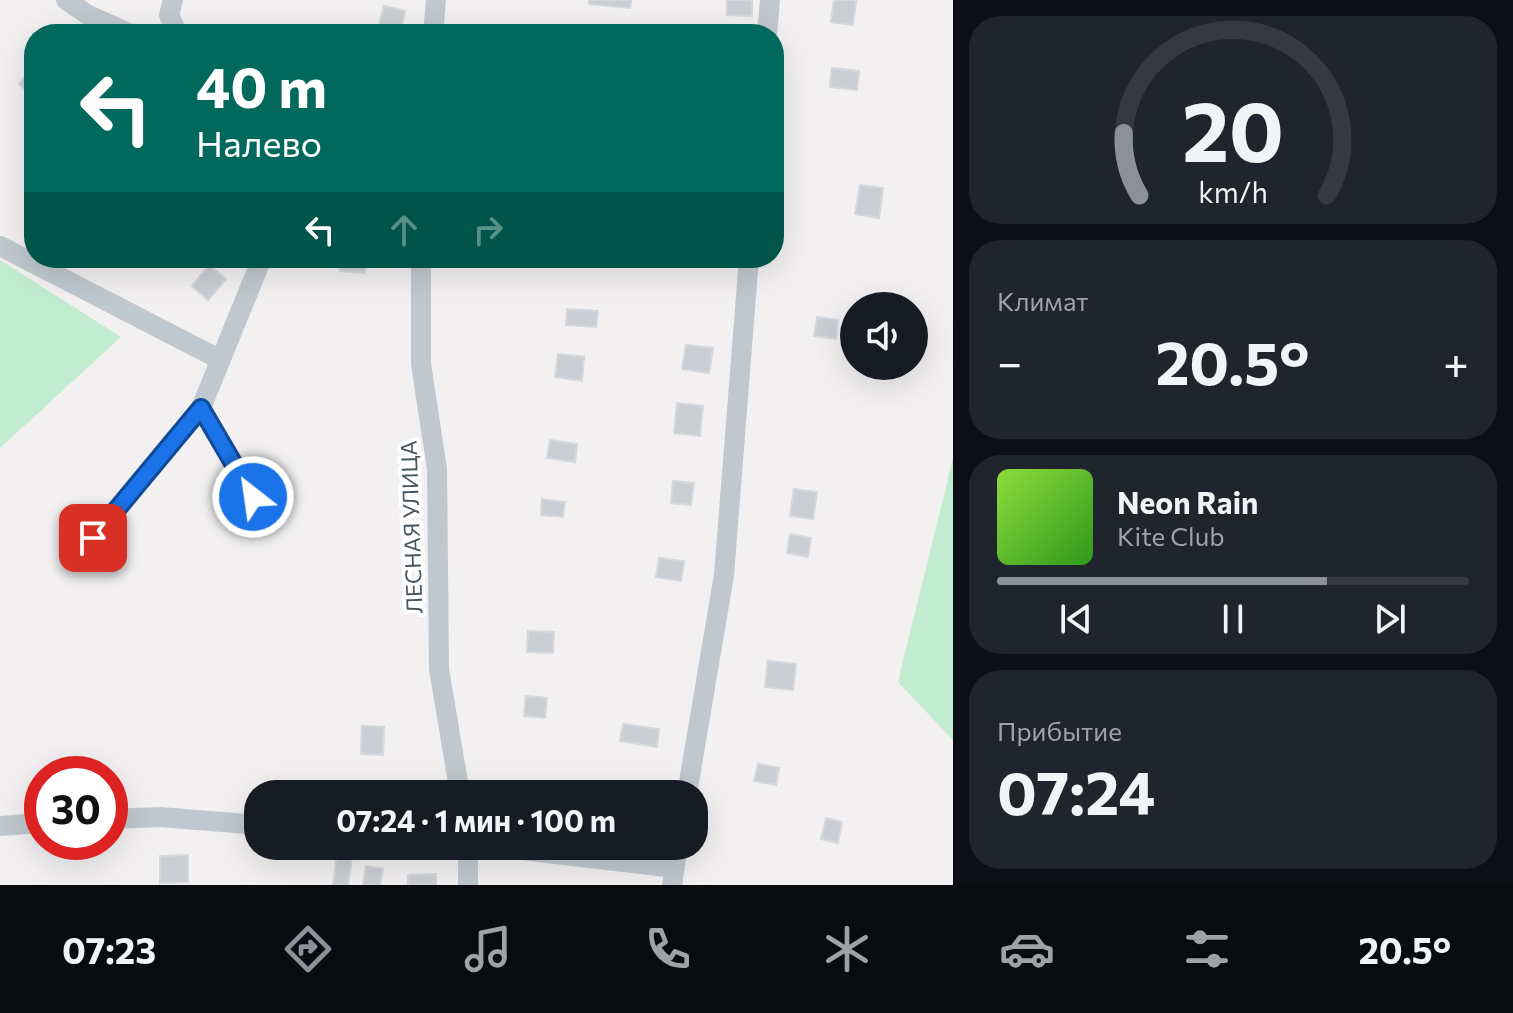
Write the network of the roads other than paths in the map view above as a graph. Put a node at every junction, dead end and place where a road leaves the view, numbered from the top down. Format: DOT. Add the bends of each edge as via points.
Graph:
graph roads {
  1 [pos="66,0"];
  2 [pos="173,0"];
  3 [pos="436,0"];
  4 [pos="770,0"];
  5 [pos="108,24"];
  6 [pos="173,24"];
  7 [pos="434,24"];
  8 [pos="768,24"];
  9 [pos="0,246"];
  10 [pos="24,258"];
  11 [pos="43,268"];
  12 [pos="258,268"];
  13 [pos="421,268"];
  14 [pos="748,268"];
  15 [pos="221,360"];
  16 [pos="201,408"];
  17 [pos="266,520"];
  18 [pos="93,538"];
  19 [pos="458,780"];
  20 [pos="689,780"];
  21 [pos="128,818"];
  22 [pos="24,824"];
  23 [pos="244,824"];
  24 [pos="0,826"];
  25 [pos="468,860"];
  26 [pos="574,860"];
  27 [pos="673,876"];
  28 [pos="468,885"];
  1 -- 5 [label="street"];
  2 -- 6 [label="street" via="169,15"];
  3 -- 7 [label="street"];
  4 -- 8 [label="street"];
  9 -- 10 [label="street"];
  11 -- 15 [label="street"];
  12 -- 15 [label="street"];
  13 -- 19 [label="street, ЛЕСНАЯ УЛИЦА" via="421,364 437,469 439,669"];
  14 -- 20 [label="street" via="724,575"];
  15 -- 16 [label="street"];
  16 -- 17 [label="street"];
  16 -- 18 [label="street"];
  21 -- 23 [label="street"];
  22 -- 24 [label="street"];
  25 -- 28 [label="street"];
  26 -- 27 [label="street"];
}
